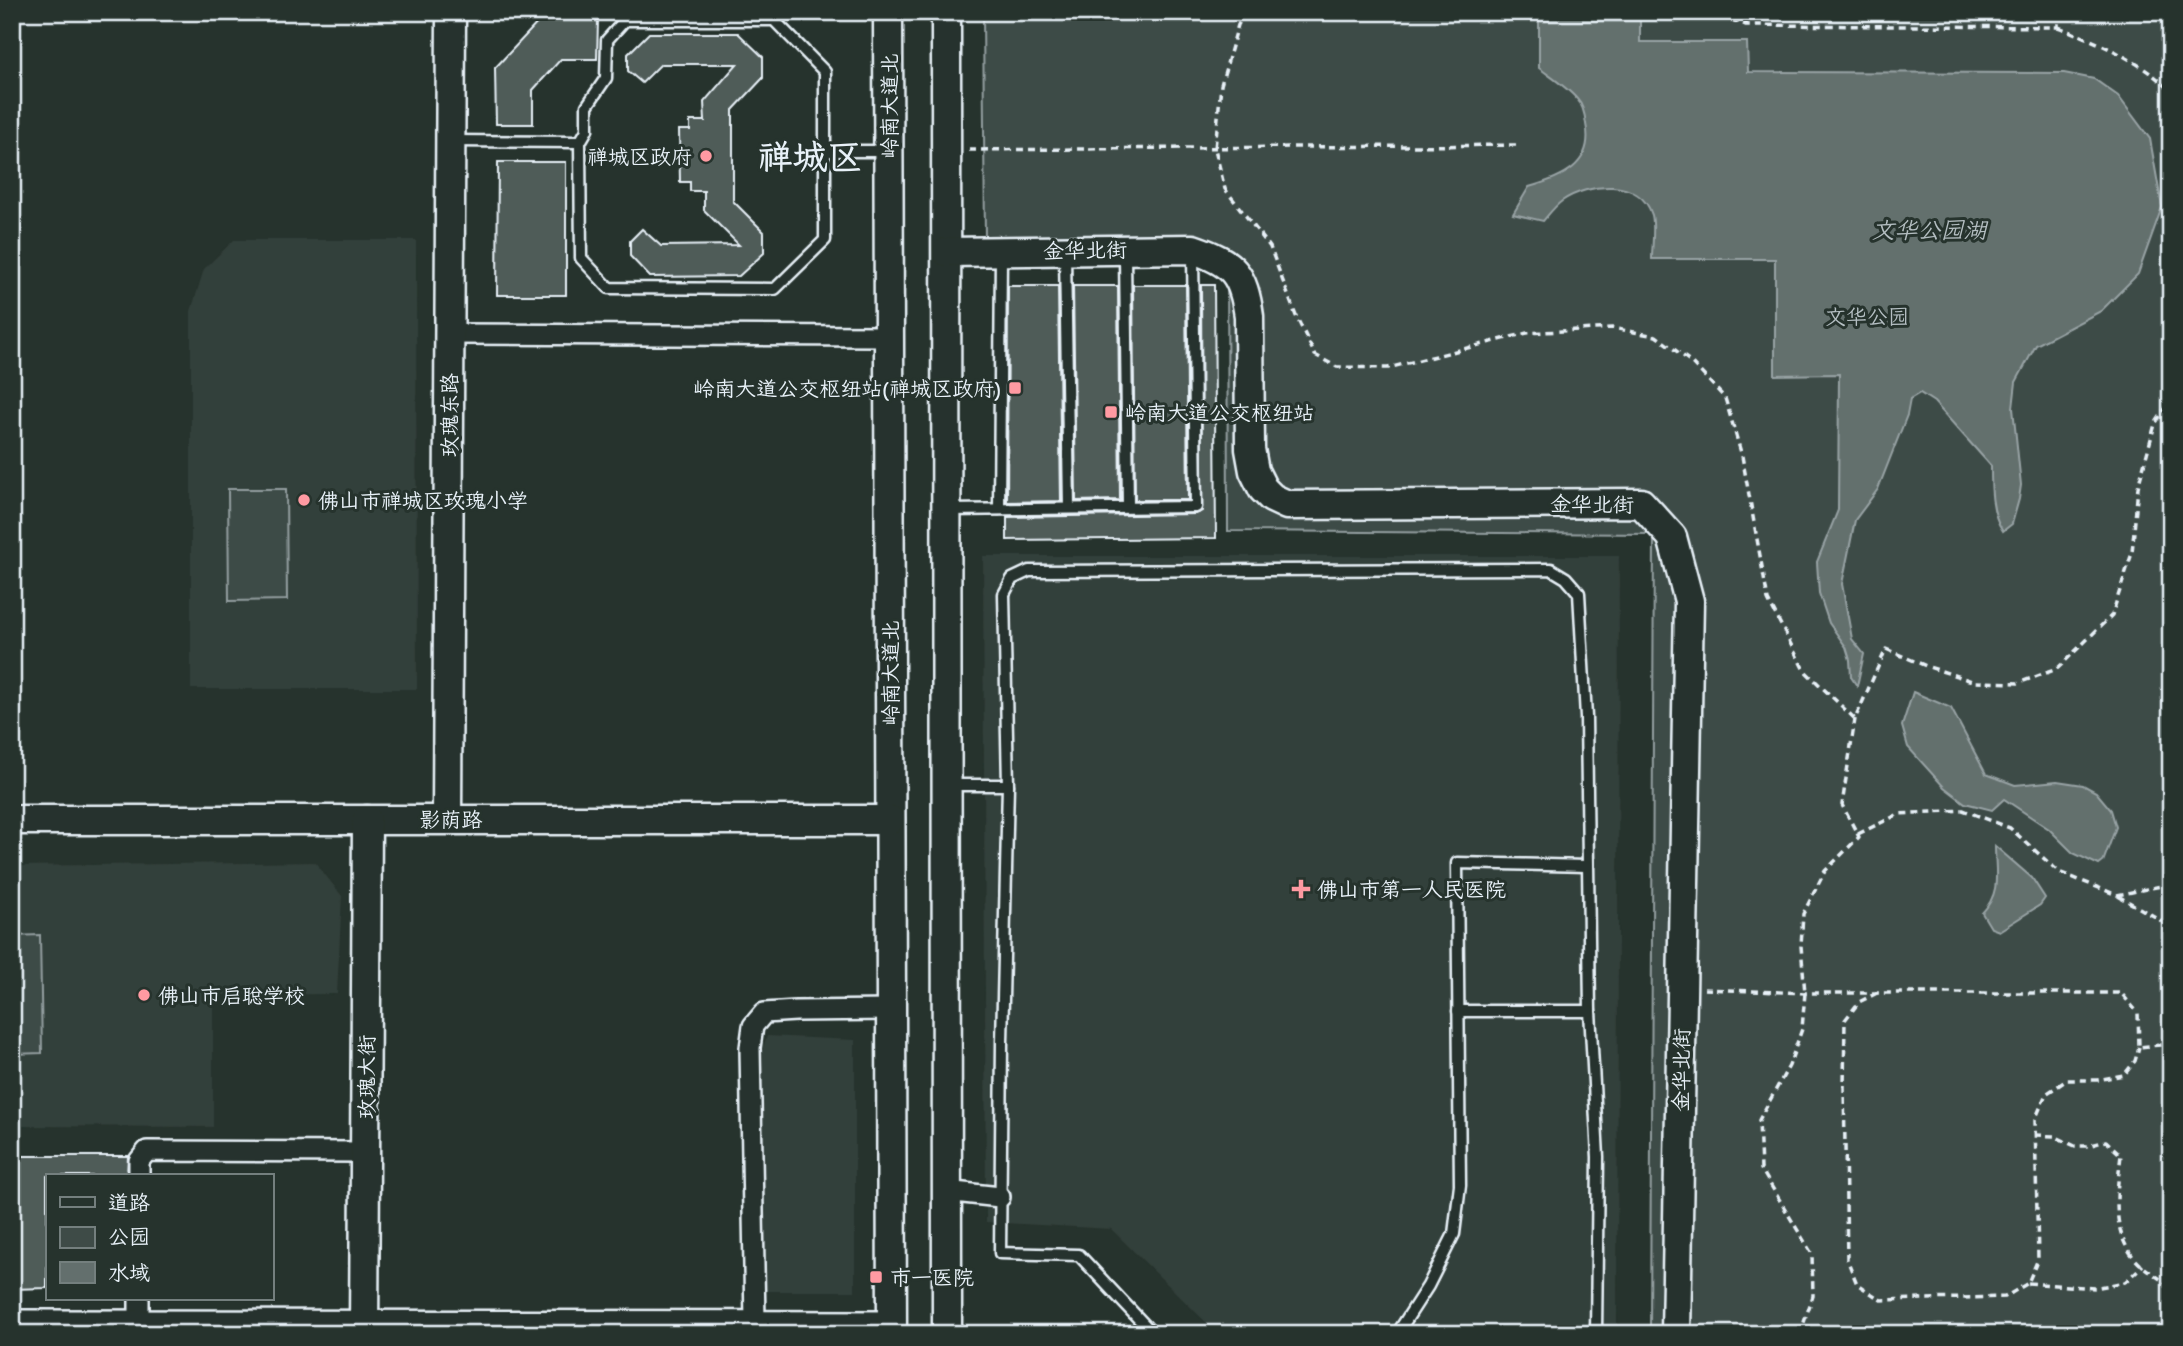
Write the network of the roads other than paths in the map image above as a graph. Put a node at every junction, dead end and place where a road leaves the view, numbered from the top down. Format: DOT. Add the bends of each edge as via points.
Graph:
graph roads {
  1 [pos="451,12"];
  2 [pos="888,12"];
  3 [pos="946,12"];
  4 [pos="450,141"];
  5 [pos="580,142"];
  6 [pos="825,151"];
  7 [pos="889,151"];
  8 [pos="1193,249"];
  9 [pos="1065,250"];
  10 [pos="1125,250"];
  11 [pos="1001,251"];
  12 [pos="947,252"];
  13 [pos="449,334"];
  14 [pos="889,337"];
  15 [pos="1069,508"];
  16 [pos="1128,508"];
  17 [pos="999,509"];
  18 [pos="946,510"];
  19 [pos="946,785"];
  20 [pos="1008,785"];
  21 [pos="447,819"];
  22 [pos="12,820"];
  23 [pos="367,820"];
  24 [pos="890,820"];
  25 [pos="1586,866"];
  26 [pos="891,1010"];
  27 [pos="1458,1011"];
  28 [pos="1590,1011"];
  29 [pos="365,1152"];
  30 [pos="139,1174"];
  31 [pos="945,1191"];
  32 [pos="1000,1197"];
  33 [pos="139,1300"];
  34 [pos="12,1320"];
  35 [pos="139,1321"];
  36 [pos="755,1321"];
  37 [pos="364,1327"];
  38 [pos="892,1327"];
  39 [pos="738,1334"];
  40 [pos="947,1334"];
  41 [pos="1153,1334"];
  42 [pos="1397,1334"];
  43 [pos="1596,1334"];
  44 [pos="1676,1334"];
  1 -- 4 [label="street, 玫瑰东路"];
  2 -- 7 [label="street, 岭南大道北"];
  3 -- 12 [label="street"];
  4 -- 5 [label="lane"];
  4 -- 13 [label="street, 玫瑰东路"];
  5 -- 6 [label="lane" via="587,130 587,106 606,78 607,40 625,20 774,20 825,72"];
  5 -- 6 [label="lane" via="581,258 609,288 775,289 825,240"];
  6 -- 7 [label="lane"];
  7 -- 14 [label="street, 岭南大道北"];
  8 -- 10 [label="street, 金华北街"];
  8 -- 16 [label="lane" via="1196,507"];
  8 -- 44 [label="street, 金华北街" via="1231,268 1246,297 1250,449 1254,471 1272,498 1287,505 1641,503 1672,537 1689,601"];
  9 -- 10 [label="street, 金华北街"];
  9 -- 11 [label="street, 金华北街"];
  9 -- 15 [label="lane"];
  10 -- 16 [label="lane"];
  11 -- 12 [label="street, 金华北街"];
  11 -- 17 [label="lane"];
  12 -- 18 [label="street"];
  13 -- 14 [label="street"];
  13 -- 21 [label="street, 玫瑰东路"];
  14 -- 24 [label="street, 岭南大道北"];
  15 -- 16 [label="lane"];
  15 -- 17 [label="lane"];
  17 -- 18 [label="lane"];
  18 -- 19 [label="street"];
  19 -- 20 [label="lane"];
  19 -- 31 [label="street"];
  20 -- 25 [label="lane" via="1004,594 1012,579 1029,572 1550,569 1580,593"];
  20 -- 32 [label="lane"];
  21 -- 23 [label="street, 影荫路"];
  21 -- 24 [label="street, 影荫路"];
  22 -- 23 [label="street, 影荫路"];
  23 -- 29 [label="street, 玫瑰大街"];
  24 -- 26 [label="street, 岭南大道北"];
  25 -- 27 [label="lane" via="1457,863"];
  25 -- 28 [label="lane"];
  26 -- 36 [label="street" via="764,1013 753,1026"];
  26 -- 38 [label="street, 岭南大道北"];
  27 -- 28 [label="lane"];
  27 -- 42 [label="lane" via="1460,1185 1454,1234"];
  28 -- 43 [label="lane" via="1598,1157"];
  29 -- 30 [label="street" via="147,1151 139,1161"];
  29 -- 37 [label="street, 玫瑰大街"];
  31 -- 32 [label="street"];
  31 -- 40 [label="street"];
  32 -- 41 [label="lane" via="1000,1253 1079,1255"];
  33 -- 35 [label="street"];
  34 -- 35 [label="street"];
  35 -- 37 [label="street"];
  36 -- 37 [label="street"];
  36 -- 38 [label="street"];
  36 -- 39 [label="street"];
}
